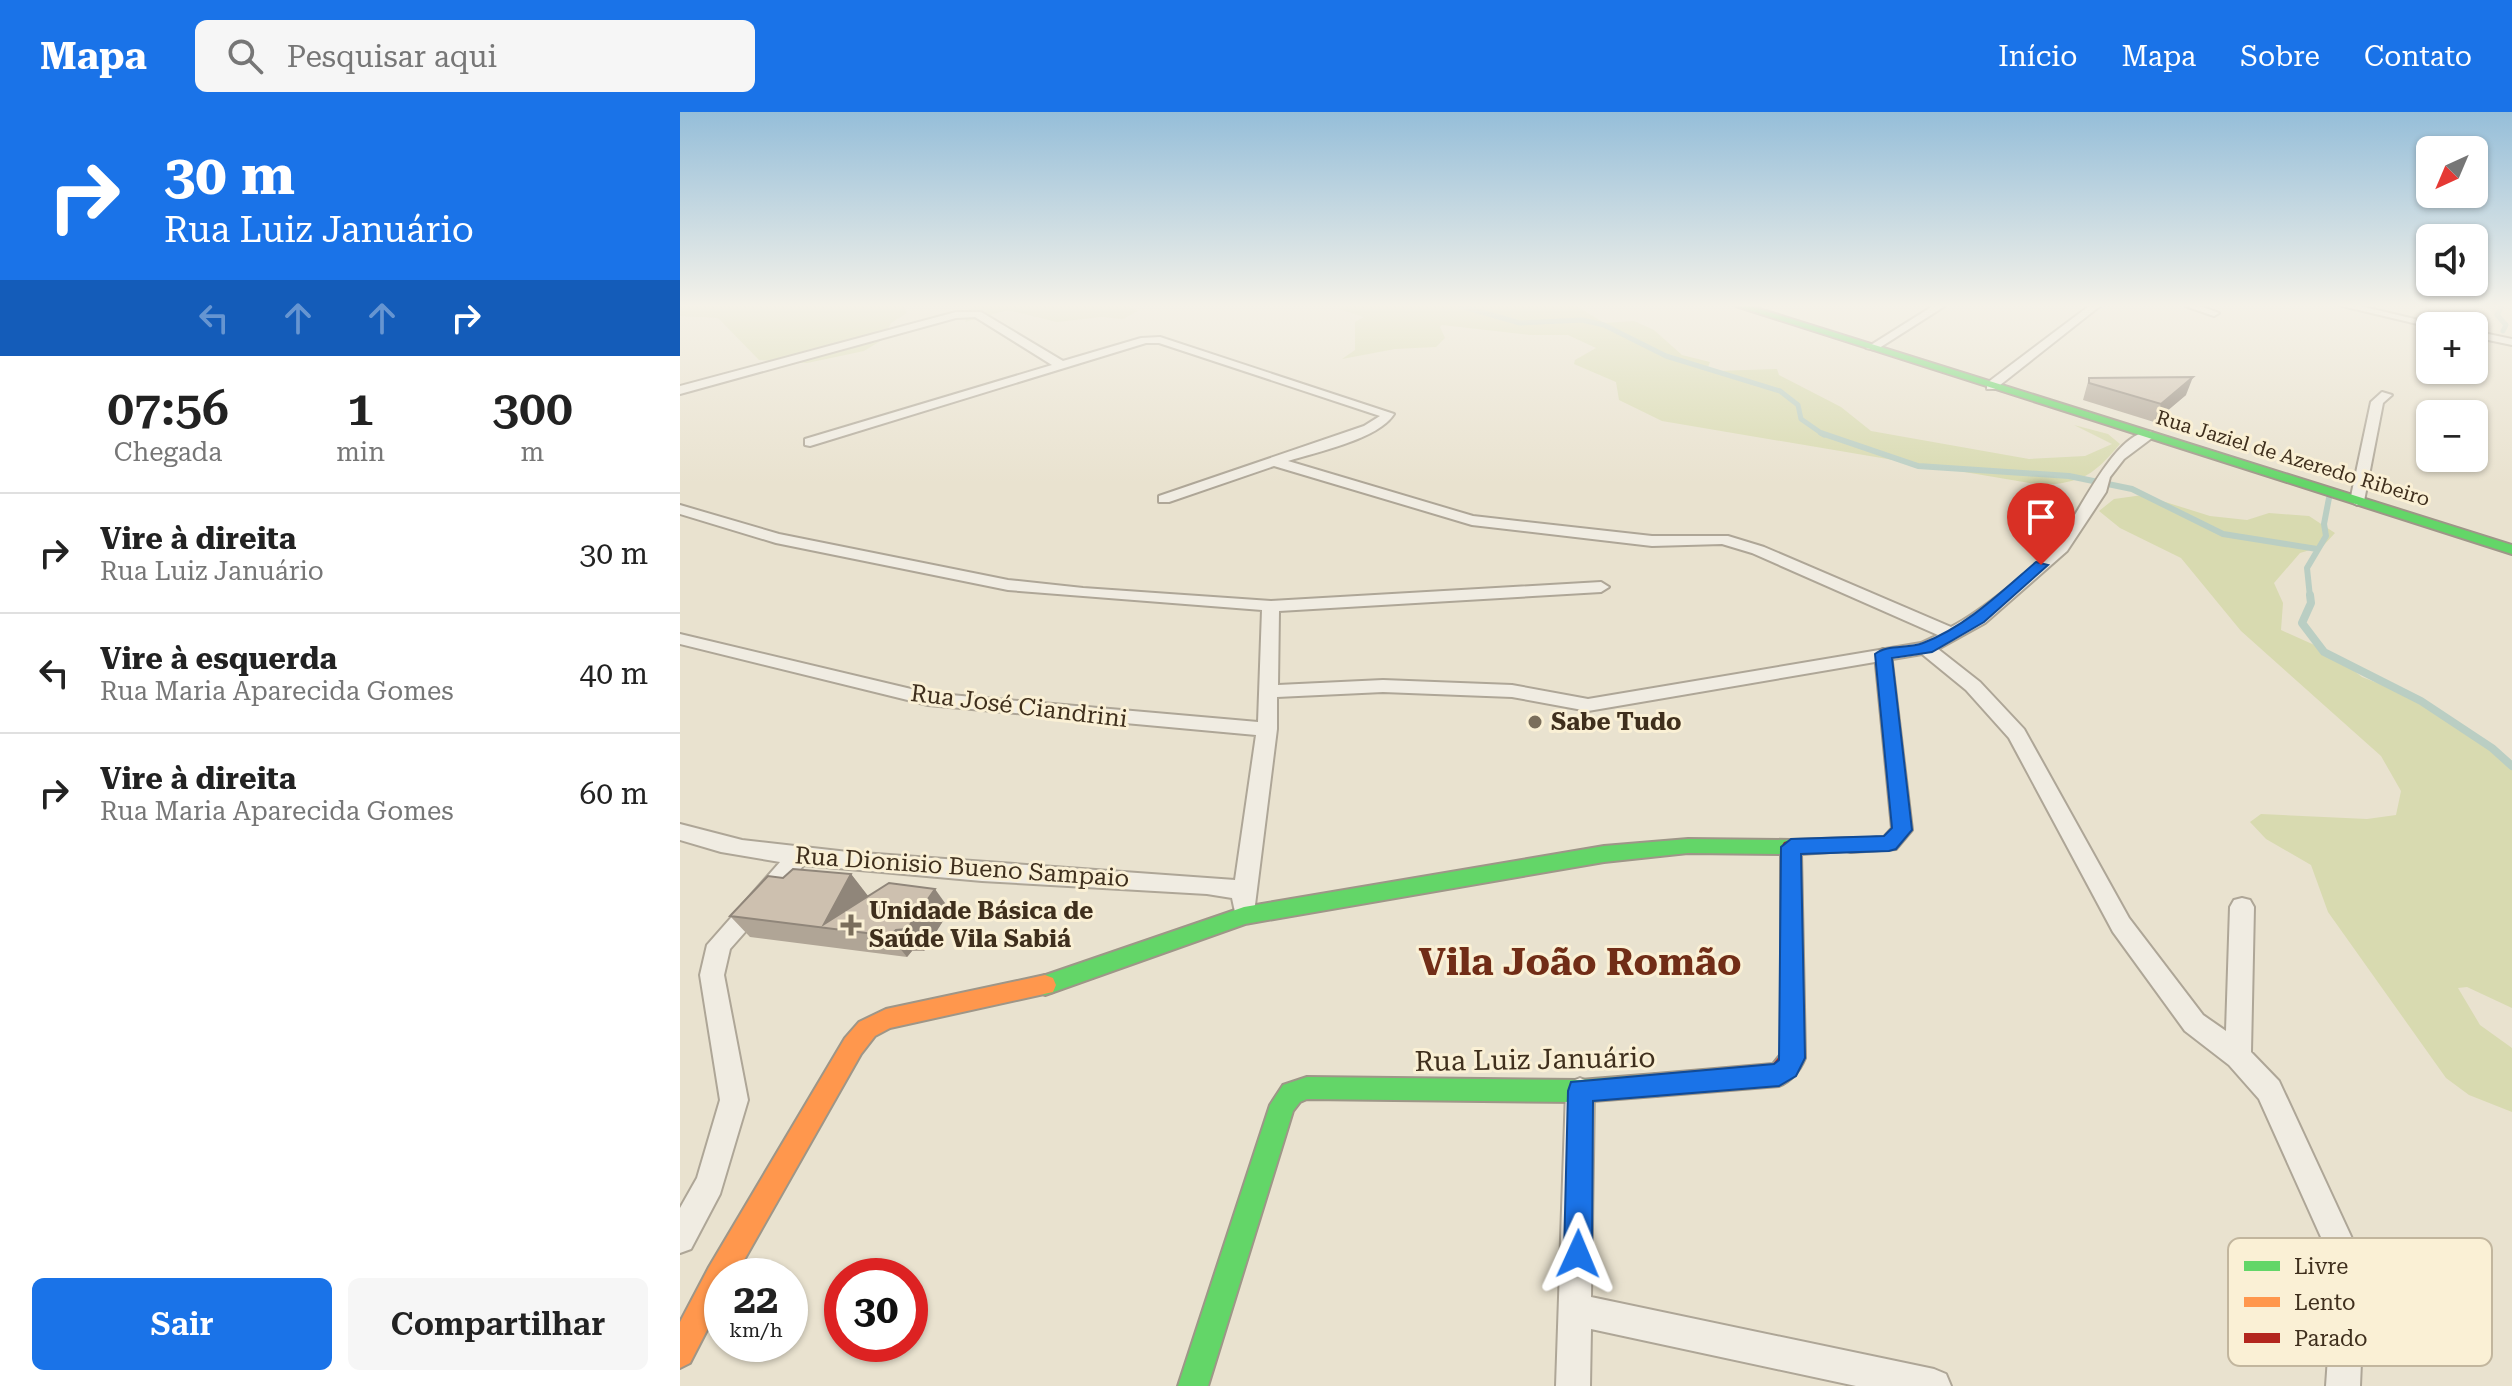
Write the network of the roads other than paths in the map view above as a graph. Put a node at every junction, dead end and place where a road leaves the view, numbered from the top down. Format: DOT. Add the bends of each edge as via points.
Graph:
graph roads {
  1 [pos="770,365"];
  2 [pos="1060,365"];
  3 [pos="1238,365"];
  4 [pos="1927,365"];
  5 [pos="2018,365"];
  6 [pos="1991,386"];
  7 [pos="680,390"];
  8 [pos="2386,395"];
  9 [pos="2147,435"];
  10 [pos="810,442"];
  11 [pos="1275,462"];
  12 [pos="1164,499"];
  13 [pos="2357,501"];
  14 [pos="680,509"];
  15 [pos="2512,550"];
  16 [pos="1601,587"];
  17 [pos="1271,606"];
  18 [pos="1951,634"];
  19 [pos="680,639"];
  20 [pos="1926,648"];
  21 [pos="1883,654"];
  22 [pos="1269,691"];
  23 [pos="1267,729"];
  24 [pos="680,832"];
  25 [pos="1791,847"];
  26 [pos="799,856"];
  27 [pos="1245,891"];
  28 [pos="2242,907"];
  29 [pos="1244,916"];
  30 [pos="2238,1056"];
  31 [pos="1580,1091"];
  32 [pos="680,1238"];
  33 [pos="2337,1238"];
  34 [pos="1577,1310"];
  35 [pos="680,1353"];
  36 [pos="2344,1366"];
  37 [pos="1193,1386"];
  38 [pos="1573,1386"];
  39 [pos="1934,1386"];
  40 [pos="2343,1386"];
  1 -- 7 [label="street"];
  2 -- 10 [label="street"];
  3 -- 11 [label="street" via="1388,414 1369,429"];
  4 -- 6 [label="street, Rua Jaziel de Azeredo Ribeiro"];
  5 -- 6 [label="street"];
  6 -- 9 [label="street, Rua Jaziel de Azeredo Ribeiro"];
  8 -- 13 [label="street" via="2377,402"];
  9 -- 13 [label="street, Rua Jaziel de Azeredo Ribeiro"];
  9 -- 18 [label="street" via="2119,456 2061,548 1979,619"];
  11 -- 12 [label="street"];
  11 -- 18 [label="street" via="1472,520 1652,541 1723,539"];
  13 -- 15 [label="street, Rua Jaziel de Azeredo Ribeiro"];
  14 -- 17 [label="street" via="776,538 1008,585"];
  16 -- 17 [label="street"];
  17 -- 22 [label="street"];
  18 -- 20 [label="street"];
  19 -- 23 [label="street, Rua José Ciandrini" via="928,699"];
  20 -- 21 [label="street"];
  20 -- 30 [label="street" via="1973,686 2017,734 2121,925 2194,1023"];
  21 -- 22 [label="street" via="1588,705 1512,691 1383,686"];
  21 -- 25 [label="street" via="1902,830 1889,844"];
  22 -- 23 [label="street"];
  23 -- 27 [label="street"];
  24 -- 26 [label="street, Rua Dionisio Bueno Sampaio" via="708,842"];
  25 -- 29 [label="street" via="1688,846 1604,854"];
  25 -- 31 [label="street, Rua Luiz Januário" via="1793,1058 1779,1075"];
  26 -- 27 [label="street, Rua Dionisio Bueno Sampaio"];
  26 -- 32 [label="street" via="719,945 712,975 734,1100 710,1184"];
  27 -- 29 [label="street"];
  28 -- 30 [label="street"];
  29 -- 35 [label="street" via="1056,983 908,1013 867,1029 719,1277"];
  30 -- 33 [label="street" via="2269,1090"];
  31 -- 34 [label="street"];
  31 -- 37 [label="street, Rua Luiz Januário" via="1307,1088 1292,1093 1282,1105"];
  34 -- 38 [label="street"];
  34 -- 39 [label="street"];
  36 -- 40 [label="street"];
}
